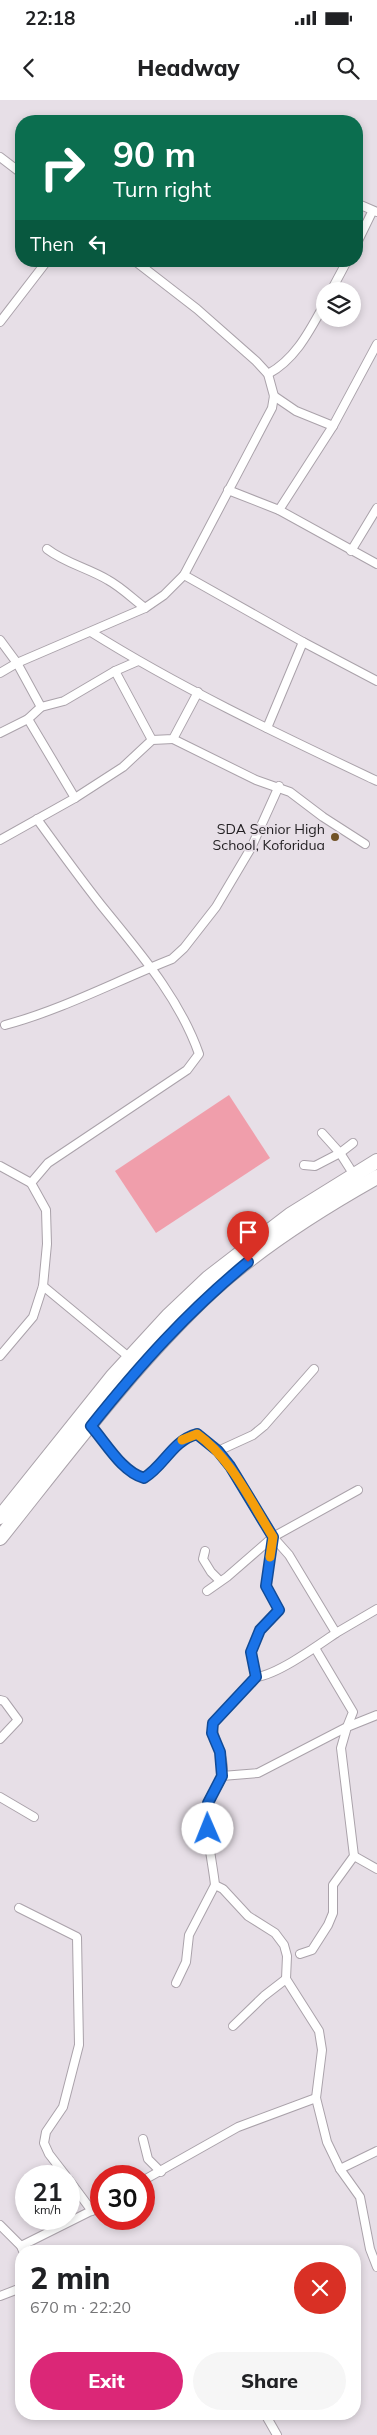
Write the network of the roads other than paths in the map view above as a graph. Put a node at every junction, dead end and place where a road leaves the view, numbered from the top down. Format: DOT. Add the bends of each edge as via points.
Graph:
graph roads {
  1 [pos="0,157"];
  2 [pos="15,168"];
  3 [pos="374,212"];
  4 [pos="363,232"];
  5 [pos="42,267"];
  6 [pos="143,267"];
  7 [pos="344,267"];
  8 [pos="336,282"];
  9 [pos="316,319"];
  10 [pos="0,322"];
  11 [pos="377,344"];
  12 [pos="268,374"];
  13 [pos="274,396"];
  14 [pos="333,426"];
  15 [pos="228,490"];
  16 [pos="377,508"];
  17 [pos="278,510"];
  18 [pos="47,549"];
  19 [pos="351,551"];
  20 [pos="377,564"];
  21 [pos="184,574"];
  22 [pos="146,608"];
  23 [pos="91,632"];
  24 [pos="0,640"];
  25 [pos="303,642"];
  26 [pos="138,661"];
  27 [pos="17,663"];
  28 [pos="115,672"];
  29 [pos="0,674"];
  30 [pos="377,681"];
  31 [pos="198,692"];
  32 [pos="41,707"];
  33 [pos="28,719"];
  34 [pos="267,728"];
  35 [pos="0,733"];
  36 [pos="173,739"];
  37 [pos="152,740"];
  38 [pos="377,781"];
  39 [pos="279,786"];
  40 [pos="75,798"];
  41 [pos="38,819"];
  42 [pos="0,840"];
  43 [pos="365,844"];
  44 [pos="151,968"];
  45 [pos="5,1025"];
  46 [pos="322,1133"];
  47 [pos="353,1142"];
  48 [pos="340,1153"];
  49 [pos="377,1161"];
  50 [pos="304,1165"];
  51 [pos="0,1166"];
  52 [pos="354,1175"];
  53 [pos="377,1177"];
  54 [pos="31,1183"];
  55 [pos="43,1286"];
  56 [pos="0,1356"];
  57 [pos="130,1358"];
  58 [pos="314,1369"];
  59 [pos="91,1426"];
  60 [pos="218,1451"];
  61 [pos="51,1463"];
  62 [pos="358,1490"];
  63 [pos="0,1517"];
  64 [pos="273,1537"];
  65 [pos="0,1538"];
  66 [pos="205,1551"];
  67 [pos="220,1581"];
  68 [pos="207,1591"];
  69 [pos="377,1609"];
  70 [pos="336,1633"];
  71 [pos="315,1648"];
  72 [pos="256,1677"];
  73 [pos="0,1700"];
  74 [pos="377,1715"];
  75 [pos="347,1727"];
  76 [pos="0,1739"];
  77 [pos="222,1776"];
  78 [pos="0,1797"];
  79 [pos="34,1817"];
  80 [pos="354,1856"];
  81 [pos="377,1869"];
  82 [pos="215,1885"];
  83 [pos="19,1908"];
  84 [pos="300,1954"];
  85 [pos="286,1979"];
  86 [pos="176,1983"];
  87 [pos="233,2026"];
  88 [pos="316,2098"];
  89 [pos="143,2139"];
  90 [pos="377,2151"];
  91 [pos="59,2165"];
  92 [pos="340,2168"];
  93 [pos="160,2172"];
  94 [pos="155,2174"];
  95 [pos="80,2195"];
  96 [pos="90,2208"];
  97 [pos="90,2212"];
  98 [pos="0,2225"];
  99 [pos="19,2245"];
  100 [pos="28,2245"];
  101 [pos="374,2248"];
  102 [pos="377,2267"];
  103 [pos="15,2290"];
  104 [pos="0,2296"];
  105 [pos="268,2420"];
  106 [pos="277,2435"];
  1 -- 2 [label="street"];
  3 -- 4 [label="street"];
  5 -- 10 [label="street"];
  6 -- 12 [label="street" via="197,308"];
  7 -- 8 [label="street"];
  9 -- 12 [label="street" via="303,342 282,367"];
  11 -- 14 [label="street"];
  12 -- 13 [label="street"];
  13 -- 14 [label="street" via="296,411"];
  13 -- 15 [label="street" via="272,408"];
  14 -- 17 [label="street"];
  15 -- 17 [label="street"];
  15 -- 21 [label="street"];
  16 -- 19 [label="street"];
  17 -- 19 [label="street"];
  18 -- 22 [label="street" via="110,581"];
  19 -- 20 [label="street"];
  21 -- 22 [label="street"];
  21 -- 25 [label="street"];
  22 -- 23 [label="street"];
  23 -- 26 [label="street"];
  23 -- 27 [label="street"];
  24 -- 27 [label="street"];
  25 -- 30 [label="street"];
  25 -- 34 [label="street"];
  26 -- 28 [label="street"];
  26 -- 31 [label="street"];
  27 -- 29 [label="street"];
  27 -- 32 [label="street"];
  28 -- 32 [label="street" via="64,701"];
  28 -- 37 [label="street"];
  31 -- 34 [label="street"];
  31 -- 36 [label="street"];
  32 -- 33 [label="street"];
  33 -- 35 [label="street"];
  33 -- 40 [label="street"];
  34 -- 38 [label="street"];
  36 -- 37 [label="street"];
  36 -- 39 [label="street" via="256,780"];
  37 -- 40 [label="street" via="123,767"];
  39 -- 43 [label="street"];
  39 -- 44 [label="street" via="251,848 216,907 184,948 172,959"];
  40 -- 41 [label="street"];
  41 -- 42 [label="street"];
  41 -- 44 [label="street" via="73,870"];
  44 -- 45 [label="street" via="38,1016"];
  44 -- 54 [label="street" via="180,1010 199,1054 187,1070 48,1163"];
  46 -- 48 [label="street"];
  47 -- 48 [label="street"];
  48 -- 50 [label="street" via="315,1166"];
  48 -- 52 [label="street"];
  49 -- 52 [label="highway"];
  51 -- 54 [label="street"];
  52 -- 57 [label="highway" via="290,1215 208,1278"];
  53 -- 59 [label="highway" via="296,1226 214,1290 150,1355"];
  54 -- 55 [label="street" via="46,1210"];
  55 -- 56 [label="street" via="33,1317"];
  55 -- 57 [label="street"];
  57 -- 61 [label="highway"];
  58 -- 60 [label="street" via="264,1426"];
  59 -- 60 [label="street" via="125,1466 136,1476 144,1478 186,1437 197,1434"];
  59 -- 61 [label="highway"];
  60 -- 64 [label="street"];
  61 -- 63 [label="highway"];
  61 -- 65 [label="highway"];
  62 -- 64 [label="street"];
  64 -- 67 [label="street"];
  64 -- 70 [label="street" via="289,1555"];
  64 -- 72 [label="street" via="266,1586 279,1610 260,1630 251,1652"];
  66 -- 67 [label="street" via="203,1559"];
  67 -- 68 [label="street"];
  69 -- 70 [label="street"];
  70 -- 71 [label="street"];
  71 -- 72 [label="street" via="266,1676"];
  71 -- 75 [label="street" via="353,1712"];
  72 -- 77 [label="street" via="213,1723 212,1733 220,1752"];
  73 -- 76 [label="street" via="18,1720"];
  74 -- 75 [label="street"];
  75 -- 77 [label="street" via="258,1773"];
  75 -- 80 [label="street" via="341,1748"];
  77 -- 82 [label="street" via="208,1803"];
  78 -- 79 [label="street"];
  80 -- 81 [label="street"];
  80 -- 84 [label="street" via="333,1885 334,1913 328,1925 312,1950"];
  82 -- 85 [label="street" via="223,1889 248,1916 275,1933 287,1956"];
  82 -- 86 [label="street" via="189,1935 186,1962"];
  83 -- 91 [label="street" via="77,1937 79,2045 63,2107 46,2132 44,2143"];
  85 -- 87 [label="street"];
  85 -- 88 [label="street" via="319,2031 322,2050"];
  88 -- 92 [label="street" via="327,2142"];
  88 -- 93 [label="street" via="238,2127"];
  89 -- 93 [label="street" via="148,2158"];
  90 -- 92 [label="street"];
  92 -- 101 [label="street" via="360,2197"];
  93 -- 94 [label="street"];
  95 -- 96 [label="street"];
  97 -- 100 [label="street"];
  98 -- 99 [label="street"];
  101 -- 102 [label="street"];
  103 -- 104 [label="street"];
  105 -- 106 [label="street"];
}
